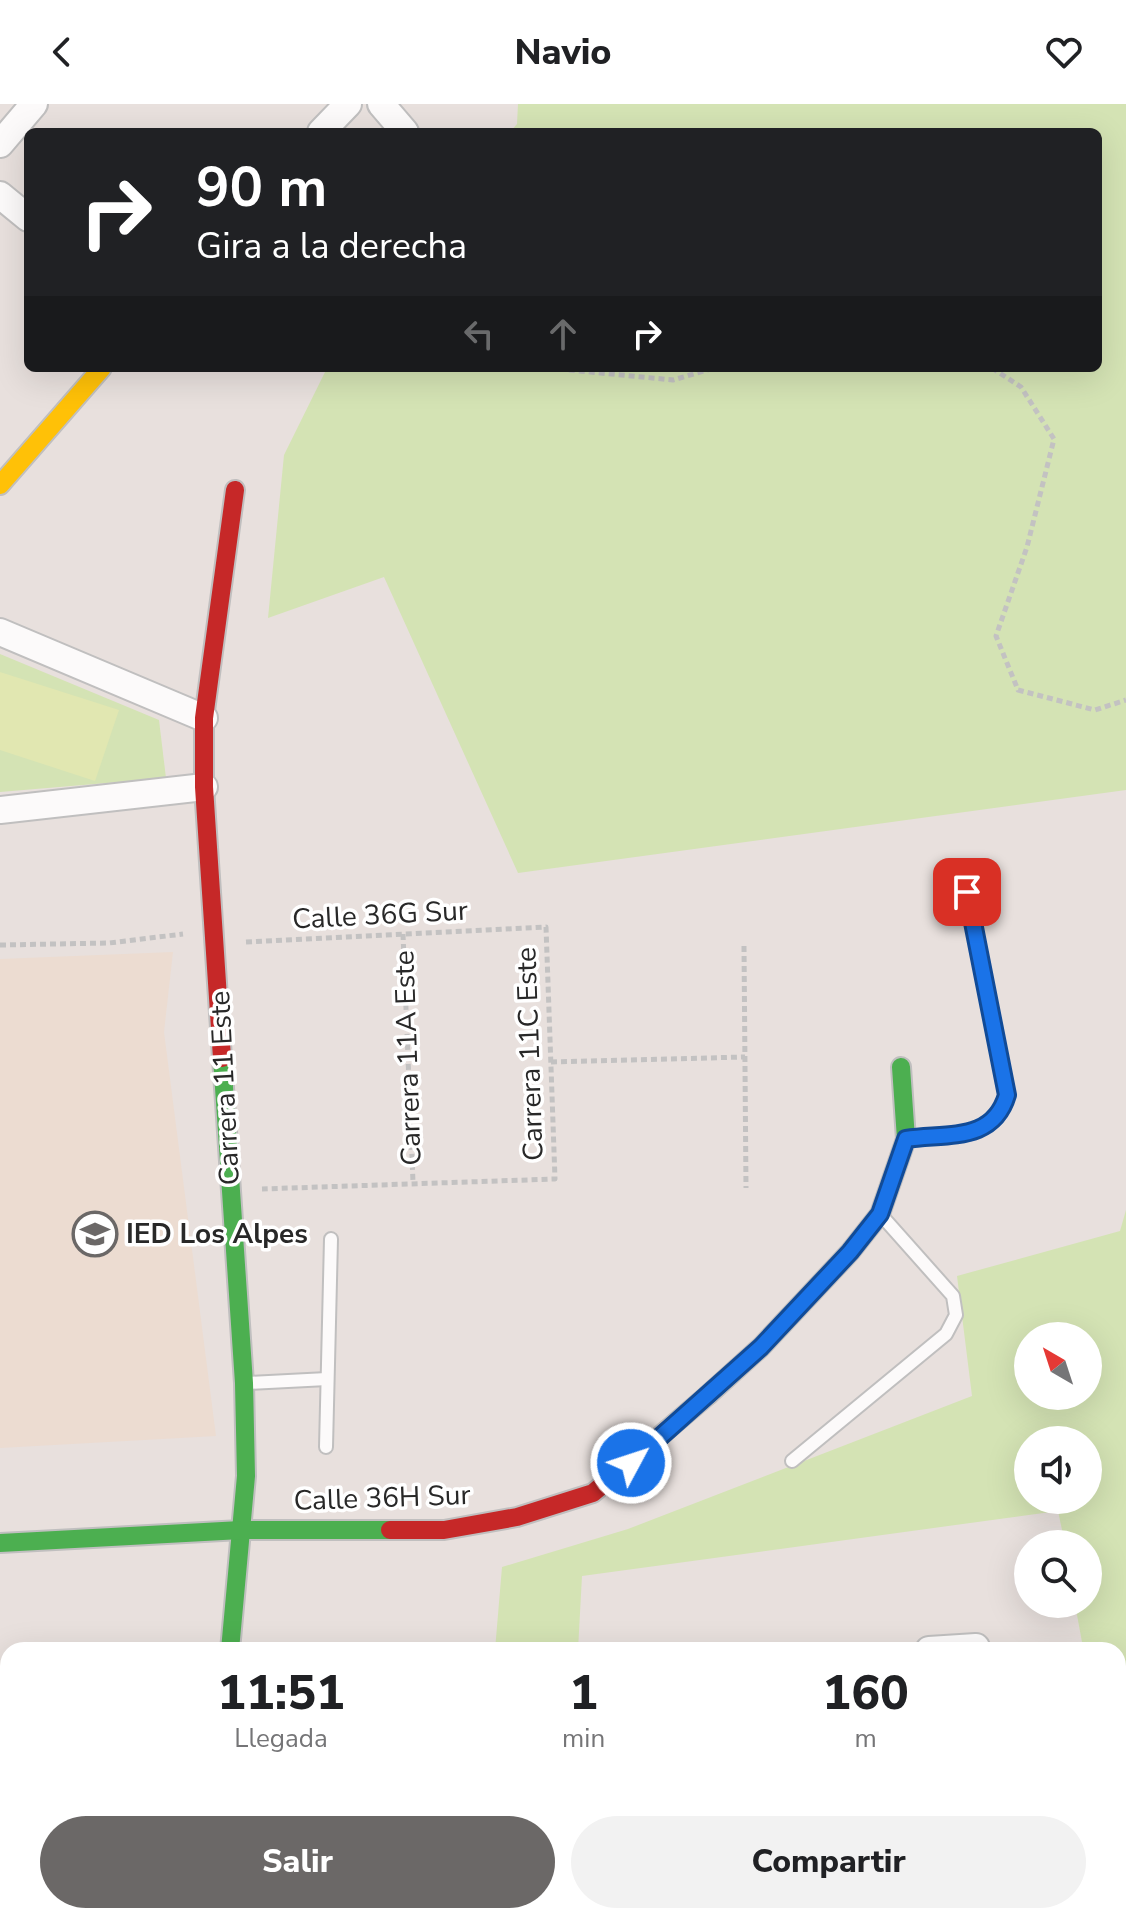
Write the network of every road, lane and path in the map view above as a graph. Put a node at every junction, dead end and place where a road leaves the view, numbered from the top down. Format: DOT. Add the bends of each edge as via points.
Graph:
graph roads {
  1 [pos="34,104"];
  2 [pos="348,104"];
  3 [pos="381,104"];
  4 [pos="325,128"];
  5 [pos="402,128"];
  6 [pos="0,144"];
  7 [pos="0,195"];
  8 [pos="24,215"];
  9 [pos="99,372"];
  10 [pos="590,372"];
  11 [pos="700,372"];
  12 [pos="998,372"];
  13 [pos="0,485"];
  14 [pos="235,490"];
  15 [pos="0,632"];
  16 [pos="1126,700"];
  17 [pos="204,718"];
  18 [pos="204,787"];
  19 [pos="0,810"];
  20 [pos="967,892"];
  21 [pos="546,927"];
  22 [pos="403,934"];
  23 [pos="216,936"];
  24 [pos="0,945"];
  25 [pos="744,946"];
  26 [pos="745,1057"];
  27 [pos="551,1062"];
  28 [pos="901,1067"];
  29 [pos="906,1139"];
  30 [pos="413,1182"];
  31 [pos="746,1188"];
  32 [pos="230,1191"];
  33 [pos="880,1214"];
  34 [pos="331,1239"];
  35 [pos="327,1379"];
  36 [pos="244,1383"];
  37 [pos="326,1447"];
  38 [pos="792,1461"];
  39 [pos="241,1530"];
  40 [pos="0,1543"];
  41 [pos="231,1642"];
  1 -- 6 [label="street"];
  2 -- 4 [label="street"];
  3 -- 5 [label="street"];
  7 -- 8 [label="street"];
  9 -- 13 [label="street"];
  10 -- 11 [label="path" via="673,380"];
  12 -- 16 [label="path" via="1021,387 1054,439 1027,547 996,636 1018,690 1095,710"];
  14 -- 17 [label="street, Carrera 11 Este"];
  15 -- 17 [label="street"];
  17 -- 18 [label="street, Carrera 11 Este"];
  18 -- 19 [label="street"];
  18 -- 23 [label="street, Carrera 11 Este"];
  20 -- 29 [label="lane" via="1007,1095 1001,1115 986,1129"];
  21 -- 22 [label="path, Calle 36G Sur"];
  21 -- 27 [label="path, Carrera 11C Este"];
  22 -- 23 [label="path, Calle 36G Sur"];
  22 -- 30 [label="path, Carrera 11A Este"];
  23 -- 24 [label="path, Calle 36G Sur"];
  23 -- 32 [label="street, Carrera 11 Este"];
  25 -- 26 [label="path"];
  26 -- 27 [label="path"];
  26 -- 31 [label="path"];
  27 -- 30 [label="path, Carrera 11C Este" via="555,1179"];
  28 -- 29 [label="street, Calle 36H Sur"];
  29 -- 33 [label="street, Calle 36H Sur"];
  30 -- 32 [label="path"];
  32 -- 36 [label="street, Carrera 11 Este"];
  33 -- 38 [label="lane" via="953,1296 956,1315 946,1334"];
  33 -- 39 [label="street, Calle 36H Sur" via="761,1347 593,1493 517,1517 444,1530"];
  34 -- 35 [label="lane"];
  35 -- 36 [label="lane"];
  35 -- 37 [label="lane"];
  36 -- 39 [label="street, Carrera 11 Este"];
  39 -- 40 [label="street, Calle 36H Sur"];
  39 -- 41 [label="street, Carrera 11 Este"];
}
